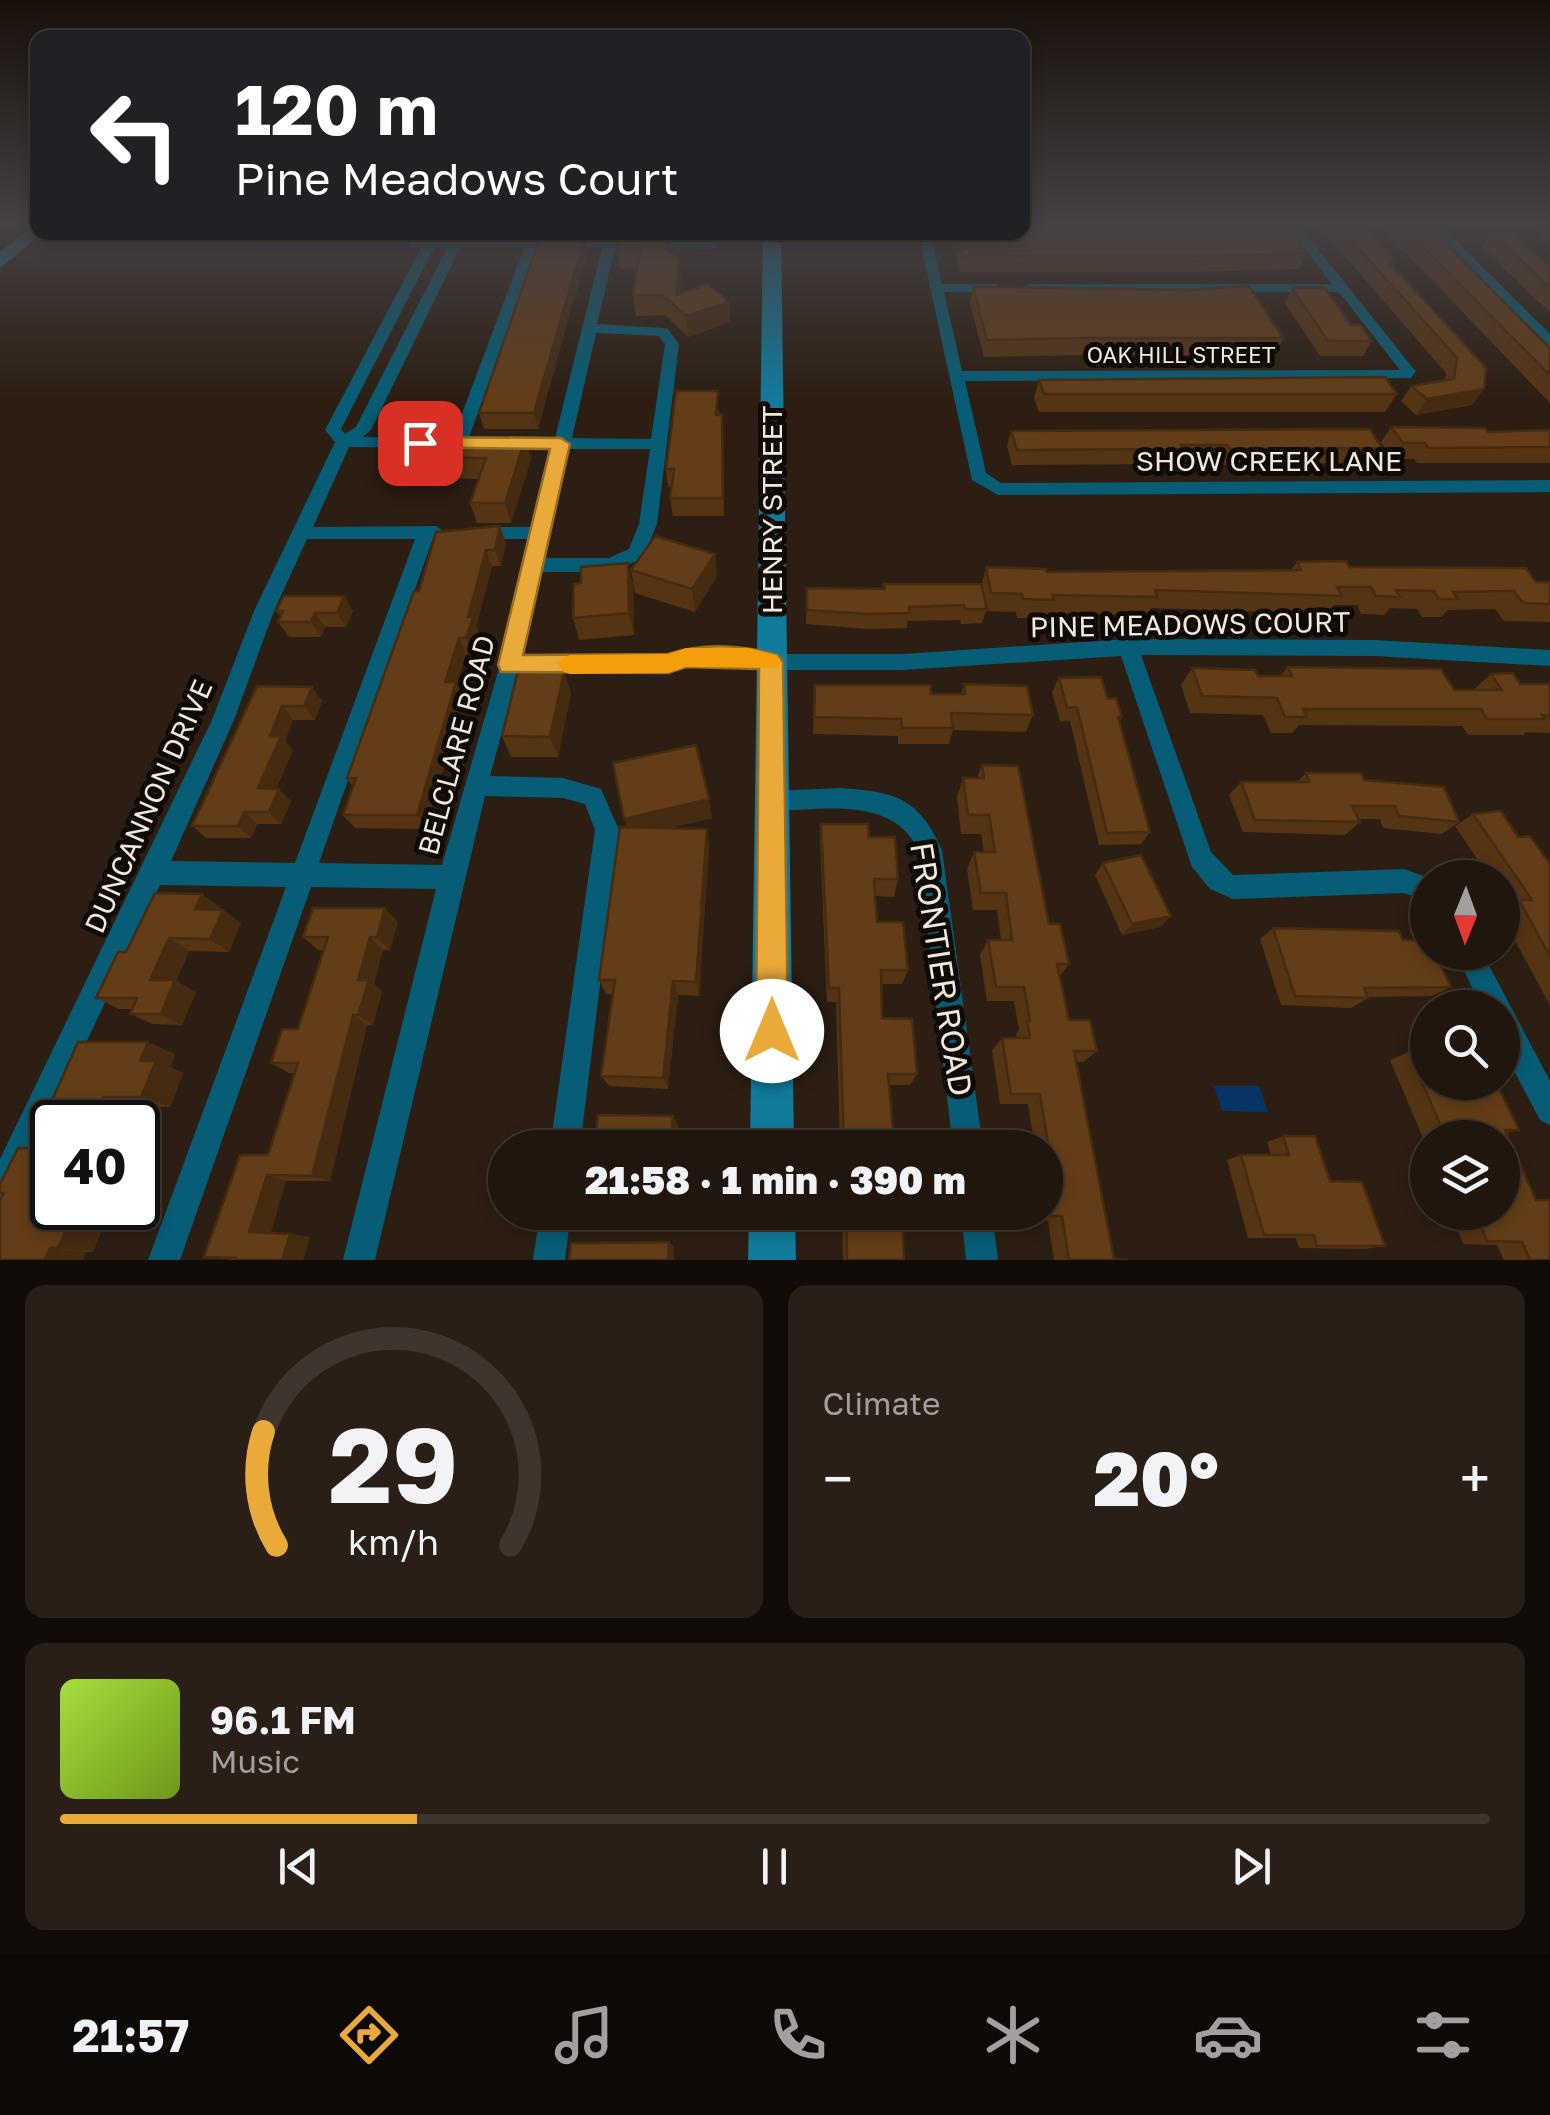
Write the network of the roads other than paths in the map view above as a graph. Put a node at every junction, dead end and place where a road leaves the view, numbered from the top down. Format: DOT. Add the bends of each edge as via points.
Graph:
graph roads {
  1 [pos="403,282"];
  2 [pos="437,282"];
  3 [pos="518,282"];
  4 [pos="600,282"];
  5 [pos="772,282"];
  6 [pos="936,282"];
  7 [pos="1338,282"];
  8 [pos="1490,282"];
  9 [pos="937,288"];
  10 [pos="1343,288"];
  11 [pos="589,328"];
  12 [pos="1550,342"];
  13 [pos="956,376"];
  14 [pos="343,442"];
  15 [pos="459,443"];
  16 [pos="561,444"];
  17 [pos="658,444"];
  18 [pos="1550,486"];
  19 [pos="426,532"];
  20 [pos="303,533"];
  21 [pos="538,533"];
  22 [pos="532,565"];
  23 [pos="1128,648"];
  24 [pos="1550,658"];
  25 [pos="771,662"];
  26 [pos="510,665"];
  27 [pos="476,786"];
  28 [pos="772,800"];
  29 [pos="153,873"];
  30 [pos="302,876"];
  31 [pos="451,877"];
  32 [pos="1410,883"];
  33 [pos="1520,1053"];
  34 [pos="1550,1110"];
  35 [pos="567,1130"];
  36 [pos="772,1130"];
  37 [pos="966,1130"];
  38 [pos="0,1192"];
  39 [pos="553,1230"];
  40 [pos="772,1230"];
  41 [pos="978,1230"];
  42 [pos="164,1260"];
  43 [pos="359,1260"];
  44 [pos="549,1260"];
  45 [pos="772,1260"];
  46 [pos="982,1260"];
  1 -- 14 [label="street, DUNCANNON DRIVE" via="333,430"];
  2 -- 14 [label="street, DUNCANNON DRIVE" via="362,430"];
  3 -- 15 [label="street"];
  4 -- 11 [label="street, BELCLARE ROAD"];
  5 -- 25 [label="street, HENRY STREET"];
  6 -- 9 [label="street"];
  7 -- 10 [label="street"];
  8 -- 12 [label="street"];
  9 -- 10 [label="street"];
  9 -- 13 [label="street"];
  10 -- 13 [label="street, OAK HILL STREET" via="1406,375"];
  11 -- 16 [label="street, BELCLARE ROAD"];
  11 -- 17 [label="street" via="663,332 672,344"];
  13 -- 18 [label="street, SHOW CREEK LANE" via="978,476 998,489"];
  14 -- 15 [label="street"];
  14 -- 20 [label="street, DUNCANNON DRIVE"];
  15 -- 16 [label="street"];
  16 -- 17 [label="street"];
  16 -- 21 [label="street, BELCLARE ROAD"];
  17 -- 22 [label="street" via="648,524 636,553 611,566"];
  19 -- 20 [label="street"];
  19 -- 21 [label="street"];
  19 -- 30 [label="street"];
  20 -- 29 [label="street, DUNCANNON DRIVE"];
  21 -- 22 [label="street, BELCLARE ROAD"];
  22 -- 26 [label="street, BELCLARE ROAD"];
  23 -- 24 [label="street, PINE MEADOWS COURT" via="1375,648"];
  23 -- 25 [label="street, PINE MEADOWS COURT" via="954,660"];
  23 -- 32 [label="street" via="1201,859 1219,881 1233,887"];
  25 -- 26 [label="street, PINE MEADOWS COURT" via="752,670 686,670 668,663"];
  25 -- 28 [label="street, HENRY STREET"];
  26 -- 27 [label="street, BELCLARE ROAD"];
  27 -- 31 [label="street, BELCLARE ROAD"];
  27 -- 35 [label="street" via="563,788 592,796 608,830"];
  28 -- 36 [label="street, HENRY STREET"];
  28 -- 37 [label="street, FRONTIER ROAD" via="879,801 909,814 922,829"];
  29 -- 30 [label="street"];
  29 -- 38 [label="street, DUNCANNON DRIVE"];
  30 -- 31 [label="street"];
  30 -- 42 [label="street"];
  31 -- 43 [label="street, BELCLARE ROAD"];
  33 -- 34 [label="street"];
  39 -- 44 [label="street"];
  40 -- 45 [label="street"];
  41 -- 46 [label="street"];
}
